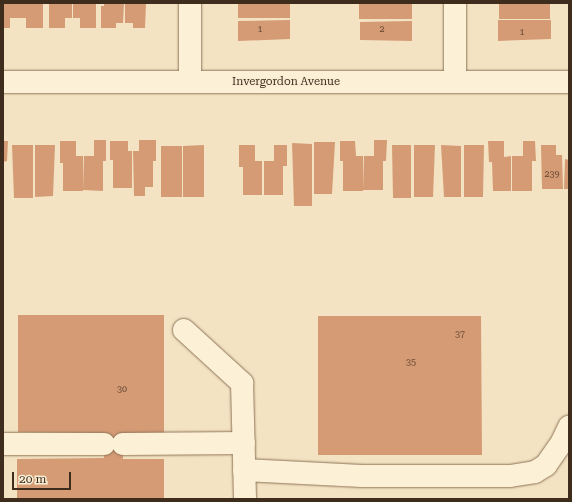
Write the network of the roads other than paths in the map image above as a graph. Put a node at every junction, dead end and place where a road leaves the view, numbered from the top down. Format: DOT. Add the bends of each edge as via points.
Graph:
graph roads {
  1 [pos="190,3"];
  2 [pos="454,3"];
  3 [pos="3,82"];
  4 [pos="190,82"];
  5 [pos="455,82"];
  6 [pos="569,82"];
  7 [pos="184,330"];
  8 [pos="569,427"];
  9 [pos="244,443"];
  10 [pos="3,444"];
  11 [pos="244,470"];
  12 [pos="244,499"];
  1 -- 4 [label="street"];
  2 -- 5 [label="street"];
  3 -- 4 [label="street, Invergordon Avenue"];
  4 -- 5 [label="street, Invergordon Avenue"];
  5 -- 6 [label="street, Invergordon Avenue"];
  7 -- 9 [label="street" via="242,383"];
  8 -- 11 [label="street" via="546,465 535,472 510,476 362,476"];
  9 -- 10 [label="street"];
  9 -- 11 [label="street"];
  11 -- 12 [label="street"];
}
